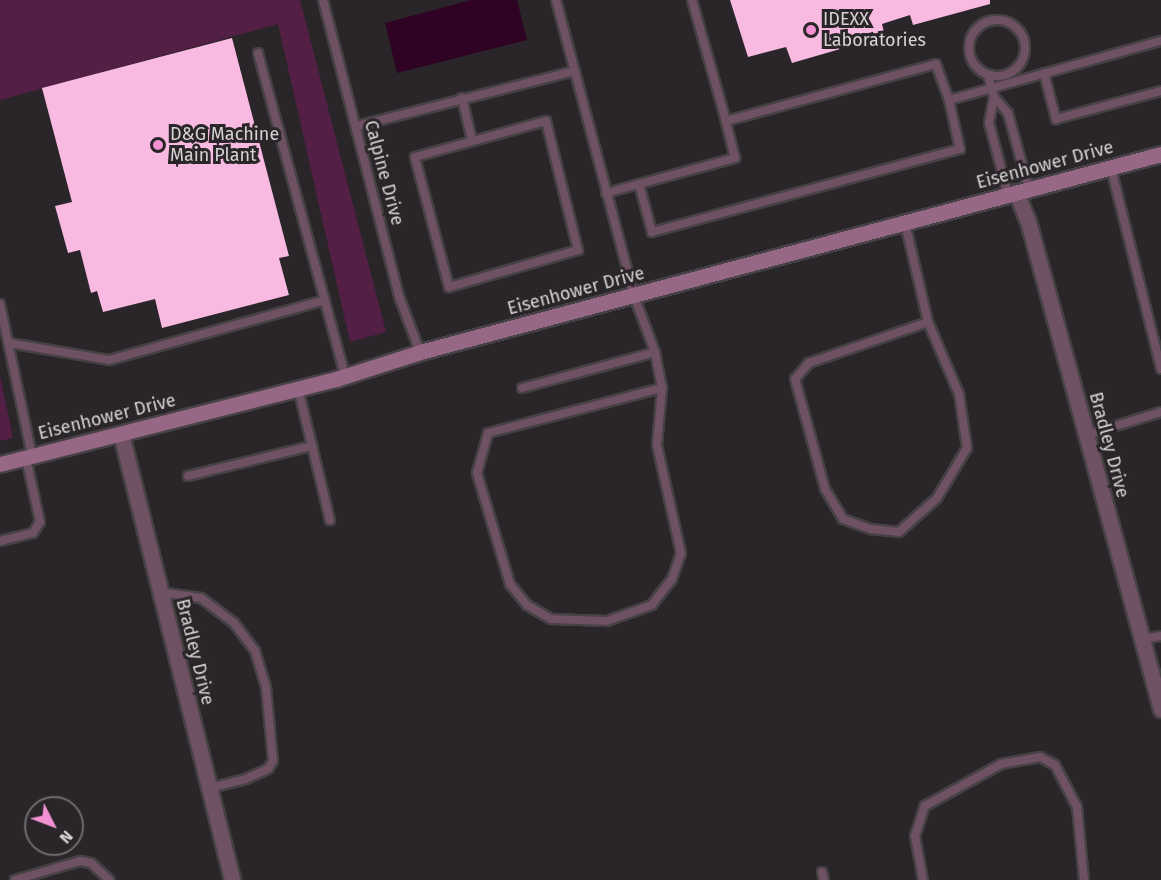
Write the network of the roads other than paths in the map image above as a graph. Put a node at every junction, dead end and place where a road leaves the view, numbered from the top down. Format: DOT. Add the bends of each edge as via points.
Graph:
graph roads {
  1 [pos="323,0"];
  2 [pos="556,0"];
  3 [pos="692,0"];
  4 [pos="1161,41"];
  5 [pos="258,53"];
  6 [pos="574,71"];
  7 [pos="1044,73"];
  8 [pos="988,75"];
  9 [pos="992,88"];
  10 [pos="1161,91"];
  11 [pos="994,97"];
  12 [pos="462,98"];
  13 [pos="949,100"];
  14 [pos="726,121"];
  15 [pos="357,126"];
  16 [pos="471,140"];
  17 [pos="1161,154"];
  18 [pos="1111,168"];
  19 [pos="639,183"];
  20 [pos="1018,192"];
  21 [pos="606,193"];
  22 [pos="905,223"];
  23 [pos="634,296"];
  24 [pos="325,300"];
  25 [pos="0,304"];
  26 [pos="928,322"];
  27 [pos="9,344"];
  28 [pos="420,352"];
  29 [pos="655,352"];
  30 [pos="1161,369"];
  31 [pos="345,376"];
  32 [pos="298,388"];
  33 [pos="522,388"];
  34 [pos="662,388"];
  35 [pos="1161,412"];
  36 [pos="121,434"];
  37 [pos="1086,435"];
  38 [pos="312,447"];
  39 [pos="29,457"];
  40 [pos="0,464"];
  41 [pos="188,476"];
  42 [pos="330,520"];
  43 [pos="0,542"];
  44 [pos="159,592"];
  45 [pos="1161,636"];
  46 [pos="1142,639"];
  47 [pos="1161,709"];
  48 [pos="209,788"];
  49 [pos="15,880"];
  50 [pos="109,880"];
  51 [pos="232,880"];
  52 [pos="923,880"];
  53 [pos="1084,880"];
  1 -- 15 [label="lane, Calpine Drive"];
  2 -- 6 [label="lane"];
  3 -- 14 [label="lane"];
  4 -- 7 [label="lane"];
  5 -- 24 [label="lane"];
  6 -- 12 [label="lane"];
  6 -- 21 [label="lane"];
  7 -- 9 [label="lane"];
  7 -- 10 [label="lane" via="1056,119"];
  8 -- 8 [label="lane" via="1005,76 1021,63 1022,35 1008,22 989,21 974,31 970,39 970,57"];
  8 -- 9 [label="lane"];
  9 -- 11 [label="lane"];
  9 -- 13 [label="lane"];
  11 -- 20 [label="lane" via="1008,113"];
  11 -- 20 [label="lane" via="989,123"];
  12 -- 15 [label="lane"];
  12 -- 16 [label="lane"];
  13 -- 14 [label="lane" via="936,64"];
  13 -- 19 [label="lane" via="960,149 698,220 652,232"];
  14 -- 19 [label="lane" via="735,158"];
  15 -- 28 [label="lane, Calpine Drive" via="400,299"];
  16 -- 16 [label="lane" via="415,157 449,287 578,250 546,121"];
  17 -- 18 [label="street, Eisenhower Drive"];
  18 -- 20 [label="street, Eisenhower Drive"];
  18 -- 30 [label="lane"];
  19 -- 21 [label="lane"];
  20 -- 22 [label="street, Eisenhower Drive"];
  20 -- 37 [label="street, Bradley Drive"];
  21 -- 23 [label="lane"];
  22 -- 23 [label="street, Eisenhower Drive"];
  22 -- 26 [label="lane"];
  23 -- 28 [label="street, Eisenhower Drive"];
  23 -- 29 [label="lane"];
  24 -- 27 [label="lane" via="109,360"];
  24 -- 31 [label="lane"];
  25 -- 27 [label="lane"];
  26 -- 26 [label="lane" via="809,363 795,379 825,489 843,519 871,529 899,532 937,498 967,448 959,394"];
  27 -- 39 [label="lane"];
  28 -- 31 [label="street, Eisenhower Drive"];
  29 -- 33 [label="lane"];
  29 -- 34 [label="lane"];
  31 -- 32 [label="street, Eisenhower Drive"];
  32 -- 36 [label="street, Eisenhower Drive"];
  32 -- 38 [label="lane"];
  34 -- 34 [label="lane" via="488,433 477,473 510,584 527,605 551,619 608,621 652,605 672,579 681,553 657,445"];
  35 -- 37 [label="lane"];
  36 -- 39 [label="street, Eisenhower Drive"];
  36 -- 44 [label="street, Bradley Drive"];
  37 -- 46 [label="street, Bradley Drive"];
  38 -- 41 [label="lane"];
  38 -- 42 [label="lane"];
  39 -- 40 [label="street, Eisenhower Drive"];
  39 -- 43 [label="lane" via="40,522 33,533"];
  44 -- 48 [label="street, Bradley Drive"];
  44 -- 48 [label="lane" via="201,598 234,623 255,651 266,687 273,761 268,769 246,779"];
  45 -- 46 [label="lane"];
  46 -- 47 [label="street, Bradley Drive"];
  48 -- 51 [label="street, Bradley Drive"];
  49 -- 50 [label="lane" via="80,861 91,863"];
  52 -- 53 [label="lane" via="915,836 925,806 1001,764 1040,757 1055,765 1077,807"];
}
